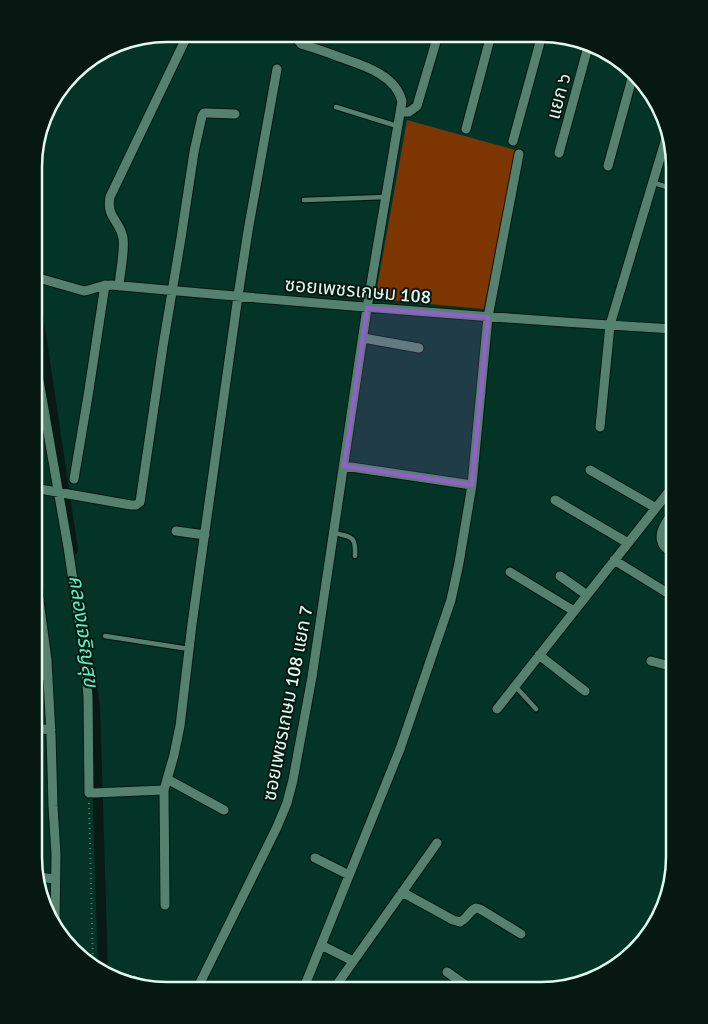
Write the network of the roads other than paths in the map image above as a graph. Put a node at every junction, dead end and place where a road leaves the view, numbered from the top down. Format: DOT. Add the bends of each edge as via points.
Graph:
graph roads {
  1 [pos="184,42"];
  2 [pos="300,42"];
  3 [pos="436,42"];
  4 [pos="489,42"];
  5 [pos="540,42"];
  6 [pos="587,51"];
  7 [pos="277,69"];
  8 [pos="631,81"];
  9 [pos="336,107"];
  10 [pos="400,112"];
  11 [pos="235,114"];
  12 [pos="398,126"];
  13 [pos="466,129"];
  14 [pos="513,141"];
  15 [pos="664,149"];
  16 [pos="559,153"];
  17 [pos="519,154"];
  18 [pos="608,166"];
  19 [pos="654,183"];
  20 [pos="666,186"];
  21 [pos="386,197"];
  22 [pos="304,200"];
  23 [pos="42,279"];
  24 [pos="104,285"];
  25 [pos="119,286"];
  26 [pos="172,290"];
  27 [pos="238,296"];
  28 [pos="368,308"];
  29 [pos="488,317"];
  30 [pos="610,325"];
  31 [pos="666,328"];
  32 [pos="363,338"];
  33 [pos="419,348"];
  34 [pos="42,394"];
  35 [pos="600,427"];
  36 [pos="344,466"];
  37 [pos="590,470"];
  38 [pos="74,479"];
  39 [pos="472,485"];
  40 [pos="42,489"];
  41 [pos="61,492"];
  42 [pos="666,496"];
  43 [pos="555,500"];
  44 [pos="656,508"];
  45 [pos="665,523"];
  46 [pos="176,531"];
  47 [pos="334,533"];
  48 [pos="205,534"];
  49 [pos="628,543"];
  50 [pos="665,547"];
  51 [pos="356,556"];
  52 [pos="614,560"];
  53 [pos="510,572"];
  54 [pos="560,576"];
  55 [pos="665,592"];
  56 [pos="587,595"];
  57 [pos="574,611"];
  58 [pos="105,636"];
  59 [pos="42,646"];
  60 [pos="189,649"];
  61 [pos="539,655"];
  62 [pos="651,660"];
  63 [pos="665,664"];
  64 [pos="42,675"];
  65 [pos="48,676"];
  66 [pos="514,686"];
  67 [pos="585,691"];
  68 [pos="496,708"];
  69 [pos="536,709"];
  70 [pos="42,729"];
  71 [pos="51,730"];
  72 [pos="166,779"];
  73 [pos="164,790"];
  74 [pos="224,810"];
  75 [pos="437,843"];
  76 [pos="315,858"];
  77 [pos="349,875"];
  78 [pos="45,878"];
  79 [pos="55,879"];
  80 [pos="402,892"];
  81 [pos="165,905"];
  82 [pos="55,912"];
  83 [pos="521,934"];
  84 [pos="320,945"];
  85 [pos="353,961"];
  86 [pos="447,972"];
  87 [pos="200,982"];
  88 [pos="306,982"];
  89 [pos="338,982"];
  90 [pos="461,982"];
  1 -- 25 [label="street" via="110,198 108,207 123,239"];
  2 -- 10 [label="street, ซอยเพชรเกษม 108 แยก 7" via="370,68 400,94"];
  3 -- 10 [label="street" via="417,106 409,112"];
  4 -- 13 [label="street"];
  5 -- 14 [label="street"];
  6 -- 16 [label="street, แยก ๖"];
  7 -- 27 [label="street"];
  8 -- 18 [label="street"];
  9 -- 12 [label="lane"];
  10 -- 12 [label="street, ซอยเพชรเกษม 108 แยก 7"];
  11 -- 26 [label="street" via="204,113 202,116"];
  12 -- 21 [label="street, ซอยเพชรเกษม 108 แยก 7"];
  15 -- 19 [label="street"];
  17 -- 29 [label="street"];
  19 -- 20 [label="lane"];
  19 -- 30 [label="street"];
  21 -- 22 [label="lane"];
  21 -- 28 [label="street, ซอยเพชรเกษม 108 แยก 7"];
  23 -- 24 [label="street, ซอยเพชรเกษม 108" via="84,291"];
  24 -- 25 [label="street, ซอยเพชรเกษม 108"];
  24 -- 38 [label="street"];
  25 -- 26 [label="street, ซอยเพชรเกษม 108"];
  26 -- 27 [label="street, ซอยเพชรเกษม 108"];
  26 -- 41 [label="street" via="140,502 131,505"];
  27 -- 28 [label="street, ซอยเพชรเกษม 108"];
  27 -- 48 [label="street"];
  28 -- 29 [label="street, ซอยเพชรเกษม 108"];
  28 -- 32 [label="street, ซอยเพชรเกษม 108 แยก 7"];
  29 -- 30 [label="street, ซอยเพชรเกษม 108"];
  29 -- 39 [label="street"];
  30 -- 31 [label="street, ซอยเพชรเกษม 108"];
  30 -- 35 [label="street"];
  32 -- 33 [label="street"];
  32 -- 36 [label="street, ซอยเพชรเกษม 108 แยก 7"];
  34 -- 41 [label="street"];
  36 -- 39 [label="street"];
  36 -- 47 [label="street, ซอยเพชรเกษม 108 แยก 7"];
  37 -- 44 [label="street"];
  39 -- 77 [label="street" via="451,600 400,749"];
  40 -- 41 [label="street"];
  41 -- 73 [label="street" via="85,660 91,793"];
  42 -- 44 [label="street"];
  43 -- 49 [label="street"];
  44 -- 49 [label="street"];
  45 -- 50 [label="street" via="662,534"];
  46 -- 48 [label="street"];
  47 -- 51 [label="lane" via="354,541"];
  47 -- 87 [label="street, ซอยเพชรเกษม 108 แยก 7" via="312,677 287,804"];
  48 -- 60 [label="street"];
  49 -- 52 [label="street"];
  52 -- 55 [label="street"];
  52 -- 56 [label="street"];
  53 -- 57 [label="street"];
  54 -- 56 [label="street"];
  56 -- 57 [label="street"];
  57 -- 61 [label="street"];
  58 -- 60 [label="lane"];
  59 -- 65 [label="street"];
  60 -- 72 [label="street" via="180,726"];
  61 -- 66 [label="street"];
  61 -- 67 [label="street"];
  62 -- 63 [label="street"];
  64 -- 65 [label="street"];
  65 -- 71 [label="street"];
  66 -- 68 [label="street"];
  66 -- 69 [label="lane"];
  70 -- 71 [label="street"];
  71 -- 79 [label="street"];
  72 -- 73 [label="street"];
  72 -- 74 [label="street"];
  73 -- 81 [label="street"];
  75 -- 80 [label="street"];
  76 -- 77 [label="street"];
  77 -- 84 [label="street"];
  78 -- 79 [label="street"];
  79 -- 82 [label="street"];
  80 -- 83 [label="street" via="460,922 476,908"];
  80 -- 85 [label="street"];
  84 -- 85 [label="street"];
  84 -- 88 [label="street"];
  85 -- 89 [label="street"];
  86 -- 90 [label="street"];
}
